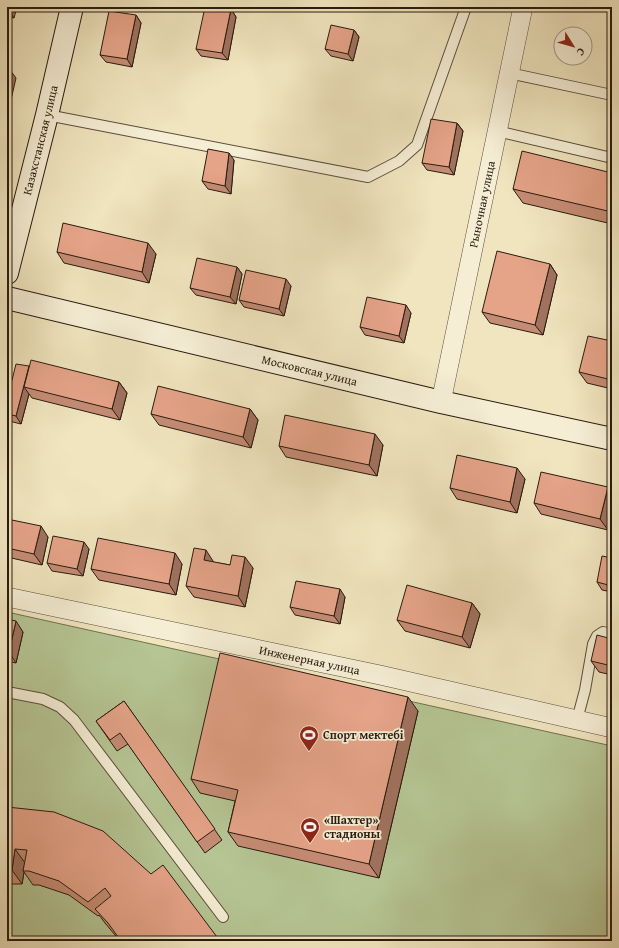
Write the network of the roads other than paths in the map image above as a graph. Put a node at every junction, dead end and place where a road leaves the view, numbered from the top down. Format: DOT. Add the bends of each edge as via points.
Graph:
graph roads {
  1 [pos="72,7"];
  2 [pos="466,7"];
  3 [pos="523,7"];
  4 [pos="509,73"];
  5 [pos="612,95"];
  6 [pos="47,115"];
  7 [pos="497,131"];
  8 [pos="612,158"];
  9 [pos="7,273"];
  10 [pos="7,298"];
  11 [pos="441,402"];
  12 [pos="612,439"];
  13 [pos="7,597"];
  14 [pos="612,634"];
  15 [pos="7,692"];
  16 [pos="578,720"];
  17 [pos="612,728"];
  18 [pos="223,917"];
  1 -- 6 [label="street, Казахстанская улица"];
  2 -- 6 [label="lane" via="417,145 399,161 368,177"];
  3 -- 4 [label="street, Рыночная улица"];
  4 -- 5 [label="lane"];
  4 -- 7 [label="street, Рыночная улица"];
  6 -- 9 [label="street, Казахстанская улица"];
  7 -- 8 [label="lane"];
  7 -- 11 [label="street, Рыночная улица"];
  10 -- 11 [label="street, Московская улица"];
  11 -- 12 [label="street, Московская улица"];
  13 -- 16 [label="street, Инженерная улица"];
  14 -- 16 [label="lane" via="603,632 597,636 593,644"];
  15 -- 18 [label="lane" via="43,699 60,707 74,720"];
  16 -- 17 [label="street, Инженерная улица"];
}
